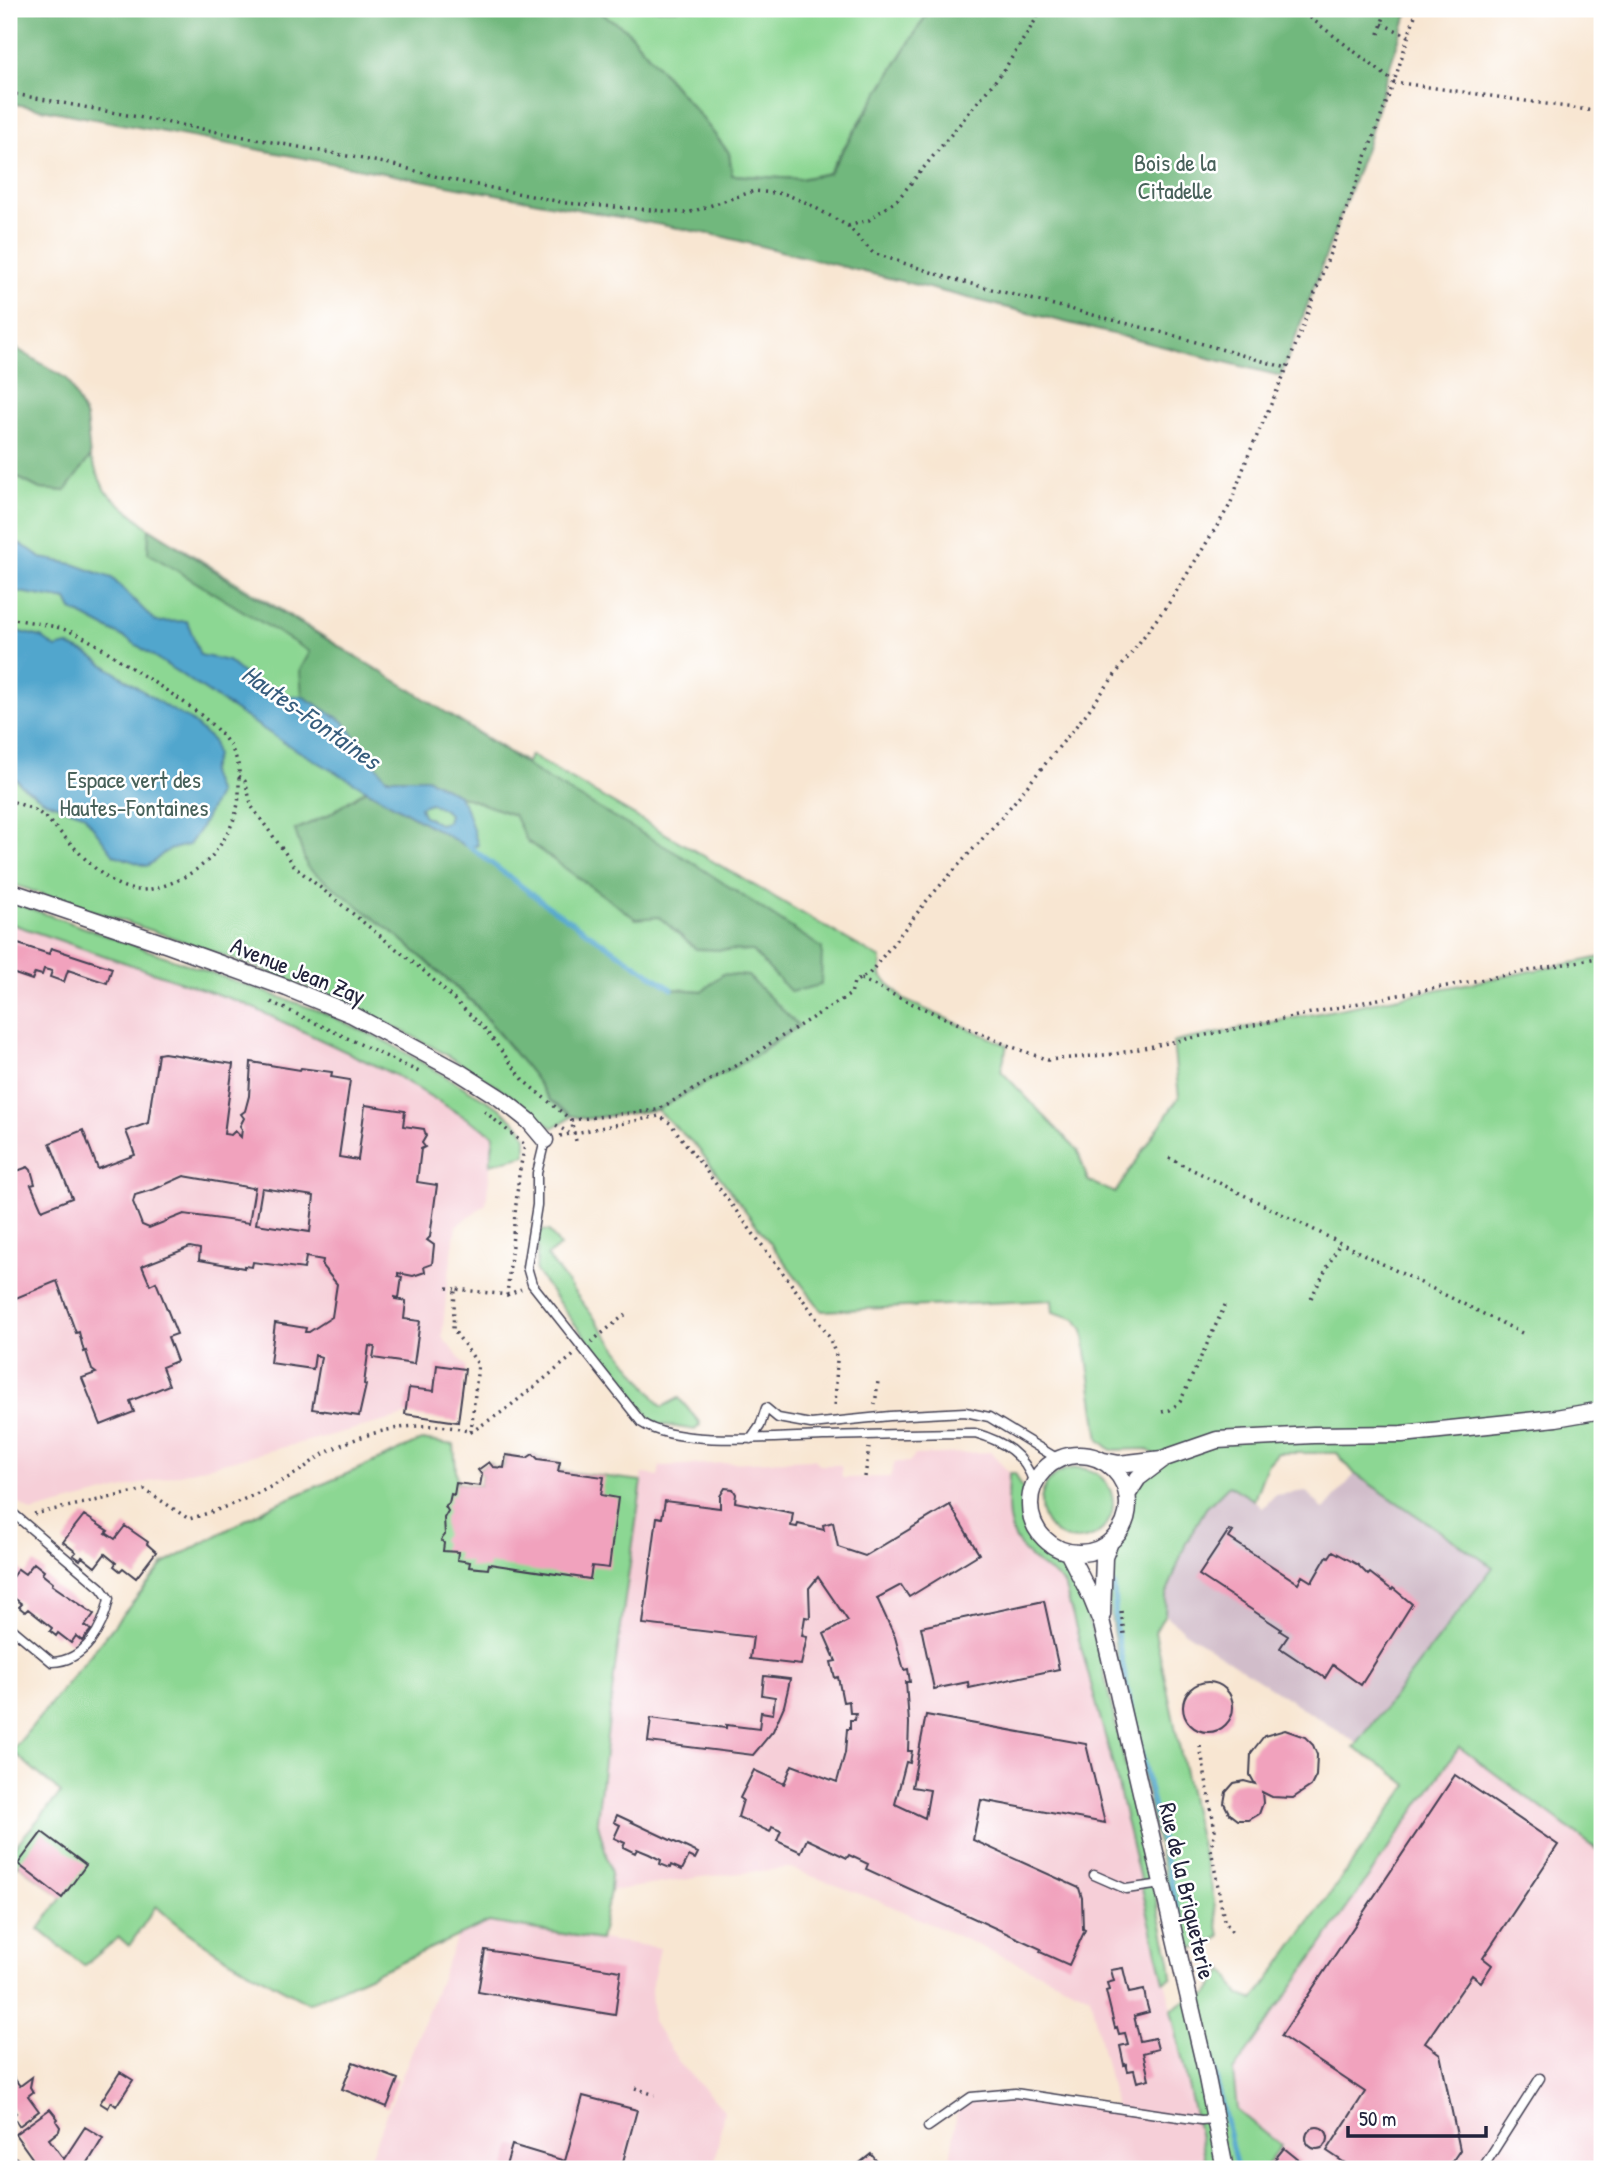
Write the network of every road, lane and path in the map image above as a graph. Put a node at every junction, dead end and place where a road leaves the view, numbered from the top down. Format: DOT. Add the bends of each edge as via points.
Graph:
graph roads {
  1 [pos="1040,9"];
  2 [pos="1299,9"];
  3 [pos="1386,9"];
  4 [pos="1418,9"];
  5 [pos="1382,24"];
  6 [pos="1380,34"];
  7 [pos="1409,36"];
  8 [pos="1394,82"];
  9 [pos="9,93"];
  10 [pos="1602,112"];
  11 [pos="848,226"];
  12 [pos="1287,369"];
  13 [pos="9,618"];
  14 [pos="239,776"];
  15 [pos="240,796"];
  16 [pos="248,799"];
  17 [pos="9,800"];
  18 [pos="9,891"];
  19 [pos="1602,957"];
  20 [pos="861,979"];
  21 [pos="267,1000"];
  22 [pos="422,1073"];
  23 [pos="475,1104"];
  24 [pos="571,1120"];
  25 [pos="572,1132"];
  26 [pos="545,1140"];
  27 [pos="576,1141"];
  28 [pos="1169,1157"];
  29 [pos="1339,1243"];
  30 [pos="447,1288"];
  31 [pos="455,1289"];
  32 [pos="1311,1298"];
  33 [pos="1227,1301"];
  34 [pos="625,1315"];
  35 [pos="1524,1334"];
  36 [pos="582,1349"];
  37 [pos="1602,1410"];
  38 [pos="1162,1412"];
  39 [pos="835,1422"];
  40 [pos="471,1432"];
  41 [pos="751,1439"];
  42 [pos="1058,1459"];
  43 [pos="1162,1460"];
  44 [pos="1104,1461"];
  45 [pos="1034,1483"];
  46 [pos="1127,1495"];
  47 [pos="10,1512"];
  48 [pos="1110,1542"];
  49 [pos="1068,1552"];
  50 [pos="1102,1624"];
  51 [pos="9,1626"];
  52 [pos="1200,1746"];
  53 [pos="1094,1875"];
  54 [pos="1162,1884"];
  55 [pos="16,1915"];
  56 [pos="1234,1935"];
  57 [pos="9,1982"];
  58 [pos="1540,2078"];
  59 [pos="635,2088"];
  60 [pos="655,2095"];
  61 [pos="1215,2119"];
  62 [pos="928,2127"];
  63 [pos="1225,2169"];
  64 [pos="1482,2169"];
  1 -- 11 [label="path" via="1004,70 898,199 869,220"];
  2 -- 8 [label="path"];
  3 -- 5 [label="path"];
  4 -- 7 [label="path"];
  5 -- 6 [label="path"];
  5 -- 7 [label="path"];
  7 -- 8 [label="path"];
  8 -- 10 [label="path"];
  8 -- 12 [label="path"];
  9 -- 11 [label="path" via="390,164 566,203 688,213 754,191 785,194"];
  11 -- 12 [label="path" via="873,253 939,275"];
  12 -- 20 [label="path" via="1230,505 1171,600 1063,743"];
  13 -- 14 [label="path" via="67,630 167,692 219,731 237,760"];
  14 -- 15 [label="path"];
  14 -- 16 [label="path" via="245,781"];
  15 -- 16 [label="path"];
  15 -- 17 [label="path" via="214,855 191,875 138,890 116,885 37,812"];
  16 -- 24 [label="path" via="303,874 425,972 484,1028 525,1082"];
  18 -- 26 [label="street, Avenue Jean Zay" via="351,1014 500,1098 530,1121"];
  19 -- 20 [label="path" via="1115,1054 1048,1060"];
  20 -- 24 [label="path" via="846,999 657,1110"];
  21 -- 22 [label="path"];
  23 -- 31 [label="path" via="525,1145 507,1295"];
  24 -- 25 [label="path"];
  25 -- 27 [label="path"];
  25 -- 39 [label="path" via="659,1115 670,1123 829,1337 837,1358"];
  26 -- 36 [label="lane" via="527,1267 532,1284"];
  28 -- 29 [label="path"];
  29 -- 32 [label="path"];
  29 -- 35 [label="path"];
  30 -- 31 [label="path"];
  31 -- 40 [label="path" via="453,1329 478,1364"];
  33 -- 38 [label="path" via="1180,1402"];
  34 -- 36 [label="path"];
  36 -- 40 [label="path"];
  36 -- 41 [label="lane" via="653,1431"];
  37 -- 43 [label="street" via="1402,1434 1217,1440"];
  39 -- 41 [label="lane" via="794,1422 778,1418 766,1408"];
  39 -- 42 [label="lane" via="965,1412 989,1417"];
  40 -- 47 [label="path" via="421,1426 361,1437 328,1451 293,1475 188,1519 145,1490 44,1513"];
  41 -- 45 [label="lane" via="975,1433 1014,1450"];
  42 -- 44 [label="street" via="1086,1454"];
  42 -- 45 [label="street"];
  43 -- 44 [label="street"];
  43 -- 46 [label="street" via="1138,1478"];
  44 -- 46 [label="street" via="1119,1476"];
  45 -- 49 [label="street" via="1029,1504 1034,1525 1048,1542"];
  46 -- 48 [label="street" via="1126,1518"];
  47 -- 51 [label="lane" via="101,1588 109,1600 95,1637 62,1662 52,1662"];
  48 -- 49 [label="street" via="1090,1552"];
  48 -- 50 [label="street, Rue de la Briqueterie" via="1102,1577"];
  49 -- 50 [label="street, Rue de la Briqueterie"];
  50 -- 54 [label="street, Rue de la Briqueterie"];
  52 -- 56 [label="path" via="1224,1920"];
  53 -- 54 [label="lane" via="1126,1889"];
  54 -- 61 [label="street, Rue de la Briqueterie"];
  55 -- 57 [label="path" via="10,1937 16,1969"];
  58 -- 64 [label="lane"];
  59 -- 60 [label="path"];
  61 -- 62 [label="lane" via="1015,2093 971,2097"];
  61 -- 63 [label="street, Rue de la Briqueterie"];
}
